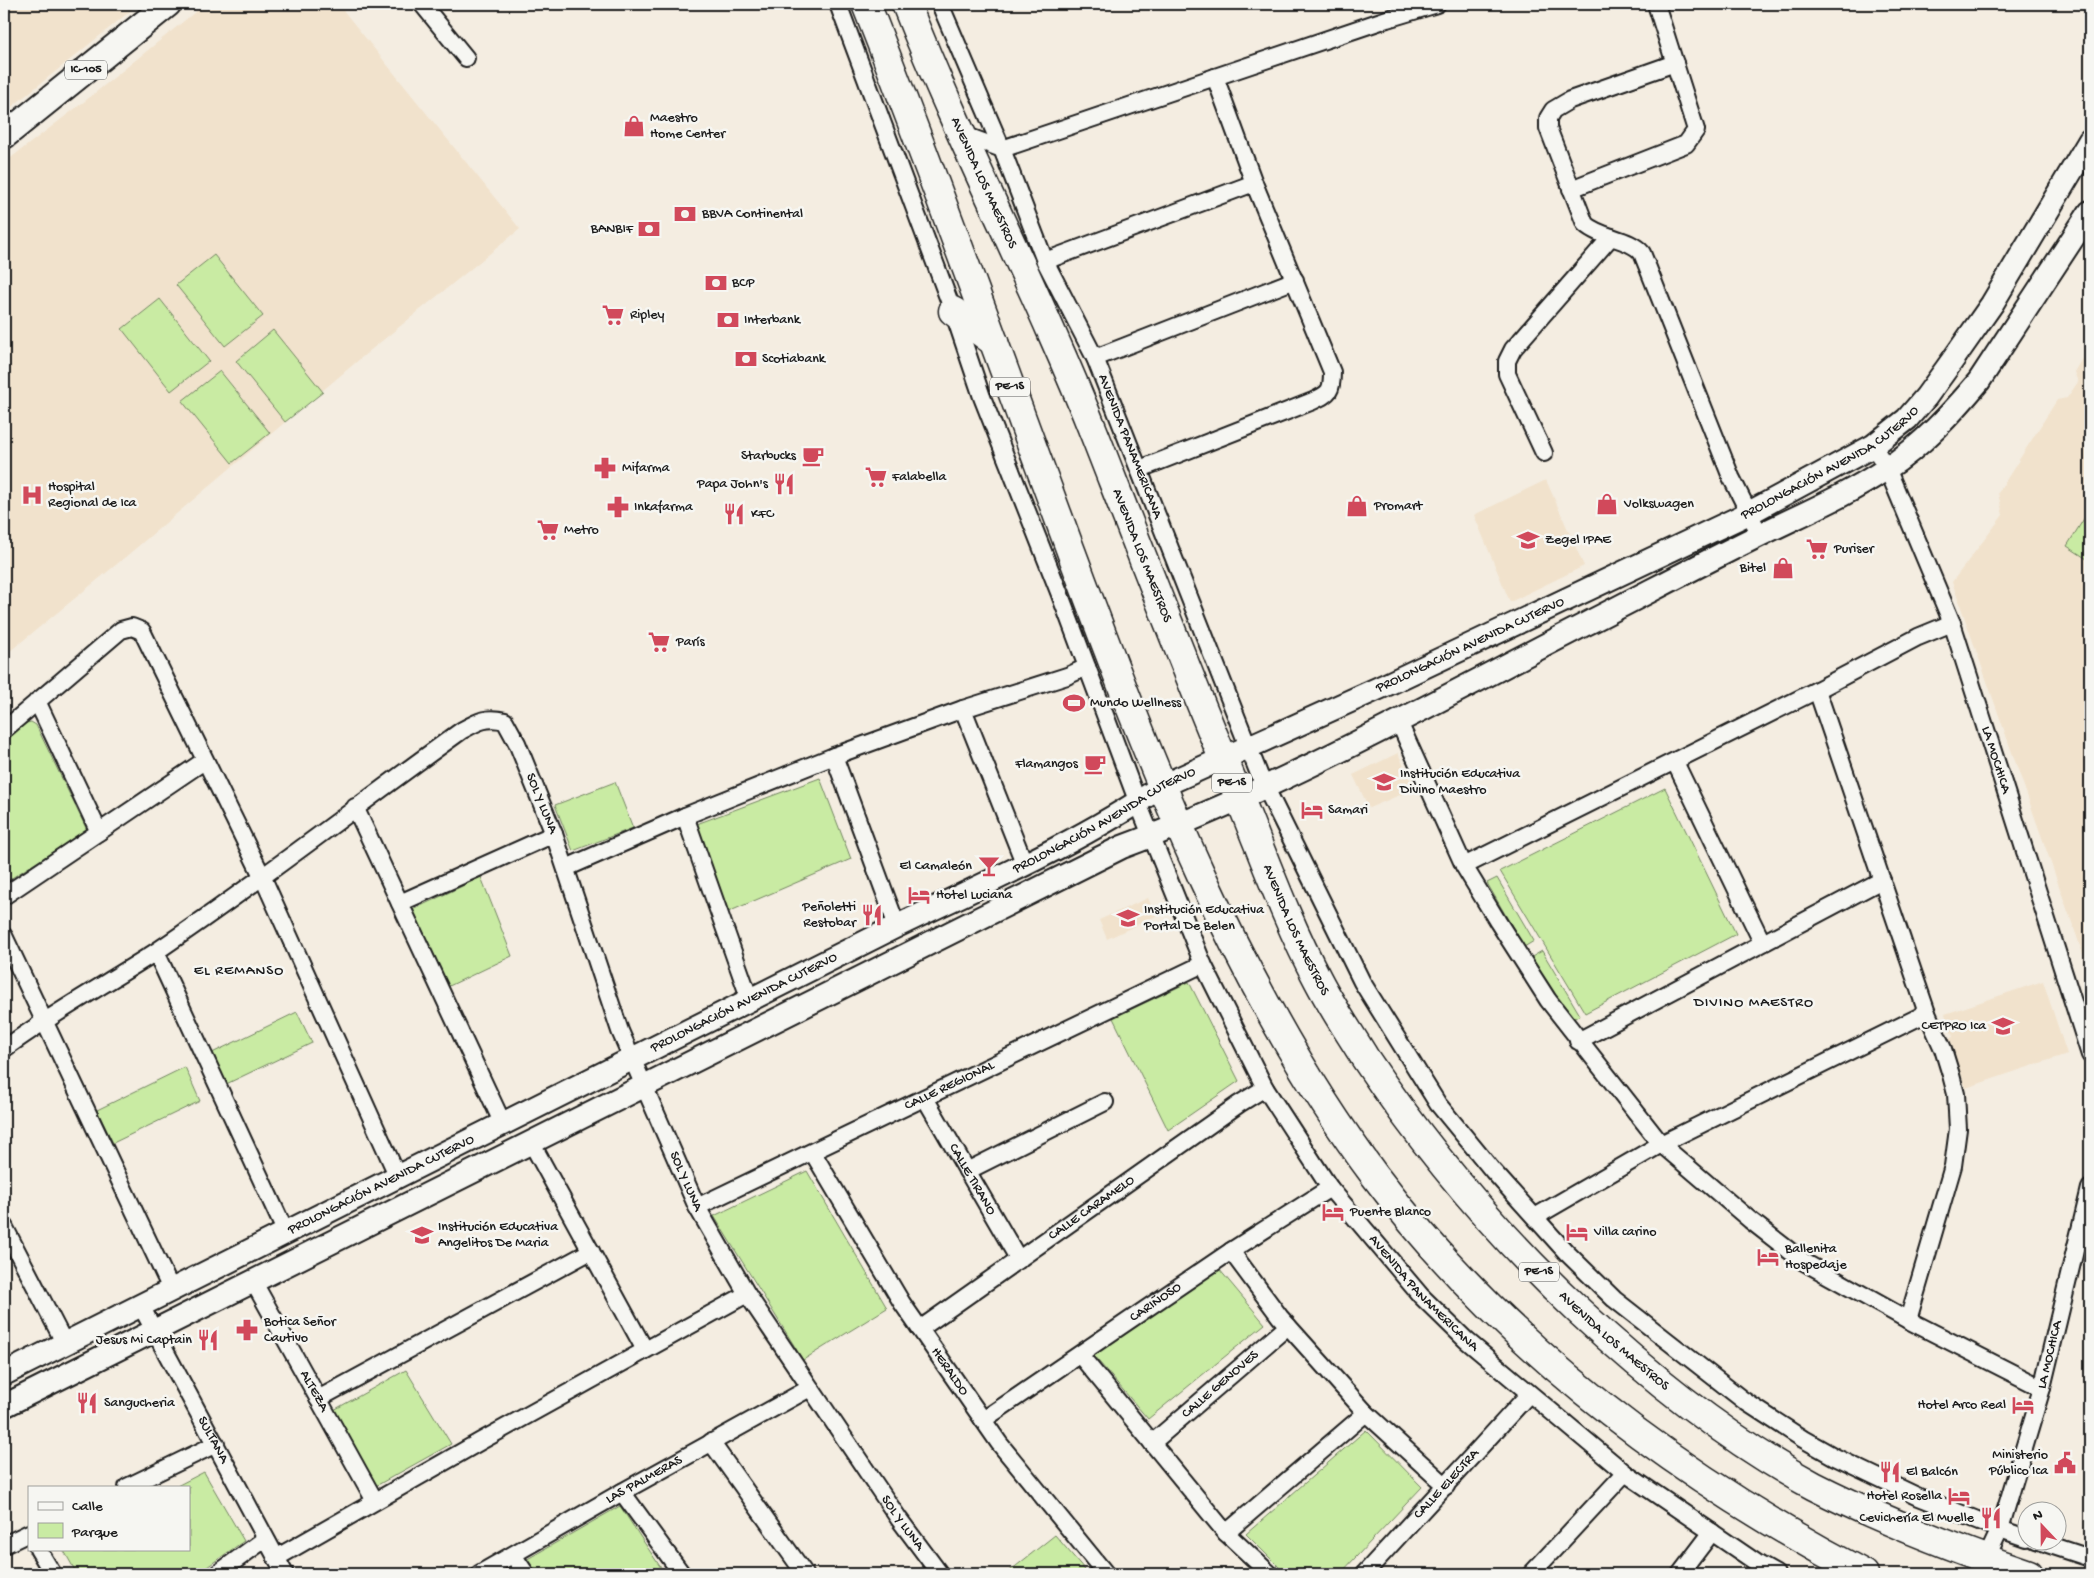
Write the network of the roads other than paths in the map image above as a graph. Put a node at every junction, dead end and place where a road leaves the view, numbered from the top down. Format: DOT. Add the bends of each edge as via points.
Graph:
graph roads {
  1 [pos="168,4"];
  2 [pos="423,4"];
  3 [pos="838,4"];
  4 [pos="866,4"];
  5 [pos="906,4"];
  6 [pos="940,4"];
  7 [pos="1437,4"];
  8 [pos="1656,4"];
  9 [pos="1384,11"];
  10 [pos="466,58"];
  11 [pos="1675,63"];
  12 [pos="1215,77"];
  13 [pos="959,133"];
  14 [pos="4,136"];
  15 [pos="2090,140"];
  16 [pos="1002,150"];
  17 [pos="1254,183"];
  18 [pos="1571,189"];
  19 [pos="2090,212"];
  20 [pos="1611,237"];
  21 [pos="1045,261"];
  22 [pos="1296,280"];
  23 [pos="953,310"];
  24 [pos="994,342"];
  25 [pos="1095,358"];
  26 [pos="1952,361"];
  27 [pos="1979,381"];
  28 [pos="1873,446"];
  29 [pos="1544,453"];
  30 [pos="1887,468"];
  31 [pos="1140,469"];
  32 [pos="1749,513"];
  33 [pos="1760,535"];
  34 [pos="1952,623"];
  35 [pos="1086,667"];
  36 [pos="1396,680"];
  37 [pos="1817,690"];
  38 [pos="37,702"];
  39 [pos="963,709"];
  40 [pos="1419,709"];
  41 [pos="1398,720"];
  42 [pos="4,730"];
  43 [pos="1248,749"];
  44 [pos="834,756"];
  45 [pos="1222,760"];
  46 [pos="204,761"];
  47 [pos="1675,762"];
  48 [pos="1162,786"];
  49 [pos="1264,787"];
  50 [pos="1240,799"];
  51 [pos="1138,803"];
  52 [pos="355,806"];
  53 [pos="685,816"];
  54 [pos="1180,824"];
  55 [pos="99,832"];
  56 [pos="554,834"];
  57 [pos="1151,836"];
  58 [pos="1025,865"];
  59 [pos="1464,866"];
  60 [pos="566,868"];
  61 [pos="263,878"];
  62 [pos="1882,880"];
  63 [pos="4,896"];
  64 [pos="400,903"];
  65 [pos="897,926"];
  66 [pos="4,936"];
  67 [pos="1762,942"];
  68 [pos="156,952"];
  69 [pos="1203,964"];
  70 [pos="750,1000"];
  71 [pos="1927,1013"];
  72 [pos="43,1021"];
  73 [pos="1578,1040"];
  74 [pos="4,1049"];
  75 [pos="2090,1054"];
  76 [pos="632,1059"];
  77 [pos="645,1085"];
  78 [pos="1265,1088"];
  79 [pos="925,1098"];
  80 [pos="1105,1102"];
  81 [pos="503,1124"];
  82 [pos="531,1142"];
  83 [pos="1661,1144"];
  84 [pos="813,1153"];
  85 [pos="967,1171"];
  86 [pos="398,1177"];
  87 [pos="1330,1188"];
  88 [pos="2090,1188"];
  89 [pos="696,1207"];
  90 [pos="1535,1217"];
  91 [pos="5,1231"];
  92 [pos="286,1233"];
  93 [pos="591,1251"];
  94 [pos="1231,1251"];
  95 [pos="1019,1260"];
  96 [pos="254,1281"];
  97 [pos="172,1291"];
  98 [pos="747,1294"];
  99 [pos="141,1306"];
  100 [pos="1908,1320"];
  101 [pos="1288,1326"];
  102 [pos="920,1329"];
  103 [pos="153,1331"];
  104 [pos="65,1344"];
  105 [pos="645,1350"];
  106 [pos="1080,1355"];
  107 [pos="4,1374"];
  108 [pos="810,1388"];
  109 [pos="2042,1388"];
  110 [pos="1529,1394"];
  111 [pos="318,1399"];
  112 [pos="4,1406"];
  113 [pos="1366,1413"];
  114 [pos="983,1420"];
  115 [pos="712,1442"];
  116 [pos="1152,1443"];
  117 [pos="216,1444"];
  118 [pos="1625,1473"];
  119 [pos="130,1486"];
  120 [pos="1446,1486"];
  121 [pos="622,1492"];
  122 [pos="375,1501"];
  123 [pos="2000,1529"];
  124 [pos="1712,1532"];
  125 [pos="28,1533"];
  126 [pos="1226,1533"];
  127 [pos="2016,1535"];
  128 [pos="265,1539"];
  129 [pos="4,1545"];
  130 [pos="39,1550"];
  131 [pos="2066,1550"];
  132 [pos="513,1555"];
  133 [pos="276,1558"];
  134 [pos="2090,1558"];
  135 [pos="1983,1567"];
  136 [pos="53,1574"];
  137 [pos="217,1574"];
  138 [pos="285,1574"];
  139 [pos="479,1574"];
  140 [pos="526,1574"];
  141 [pos="682,1574"];
  142 [pos="805,1574"];
  143 [pos="940,1574"];
  144 [pos="1106,1574"];
  145 [pos="1270,1574"];
  146 [pos="1364,1574"];
  147 [pos="1531,1574"];
  148 [pos="1680,1574"];
  149 [pos="1776,1574"];
  150 [pos="1864,1574"];
  151 [pos="2029,1574"];
  1 -- 14 [label="main road, IC-105"];
  2 -- 10 [label="street"];
  3 -- 23 [label="street"];
  4 -- 24 [label="highway, PE-1S"];
  5 -- 13 [label="highway, AVENIDA LOS MAESTROS / PE-1S"];
  6 -- 16 [label="street, AVENIDA PANAMERICANA"];
  7 -- 9 [label="street"];
  8 -- 11 [label="street"];
  9 -- 12 [label="street"];
  11 -- 18 [label="street" via="1696,130 1686,144"];
  11 -- 18 [label="street" via="1570,100 1552,110 1548,128"];
  12 -- 16 [label="street"];
  12 -- 17 [label="street"];
  13 -- 16 [label="street"];
  13 -- 45 [label="highway, AVENIDA LOS MAESTROS / PE-1S" via="1082,402"];
  15 -- 26 [label="street, PROLONGACIÓN AVENIDA CUTERVO" via="1992,304"];
  16 -- 21 [label="street, AVENIDA PANAMERICANA"];
  17 -- 21 [label="street"];
  17 -- 22 [label="street"];
  18 -- 20 [label="street" via="1584,224"];
  19 -- 27 [label="street, PROLONGACIÓN AVENIDA CUTERVO"];
  20 -- 29 [label="street" via="1513,348 1507,361 1507,374"];
  20 -- 32 [label="street" via="1642,253 1731,477"];
  21 -- 25 [label="street, AVENIDA PANAMERICANA"];
  22 -- 25 [label="street"];
  22 -- 31 [label="street" via="1332,372 1332,386 1327,394"];
  23 -- 24 [label="highway"];
  23 -- 35 [label="street" via="982,397"];
  24 -- 48 [label="highway, PE-1S" via="1095,616"];
  25 -- 31 [label="street, AVENIDA PANAMERICANA"];
  26 -- 27 [label="street"];
  26 -- 28 [label="street, PROLONGACIÓN AVENIDA CUTERVO" via="1907,419"];
  27 -- 30 [label="street, PROLONGACIÓN AVENIDA CUTERVO" via="1928,435"];
  28 -- 30 [label="street, LA MOCHICA"];
  28 -- 32 [label="street, PROLONGACIÓN AVENIDA CUTERVO"];
  30 -- 33 [label="street, PROLONGACIÓN AVENIDA CUTERVO" via="1829,503"];
  30 -- 34 [label="street, LA MOCHICA"];
  31 -- 43 [label="street, AVENIDA PANAMERICANA"];
  32 -- 33 [label="street"];
  32 -- 36 [label="street, PROLONGACIÓN AVENIDA CUTERVO"];
  33 -- 40 [label="street, PROLONGACIÓN AVENIDA CUTERVO"];
  34 -- 37 [label="street"];
  34 -- 75 [label="street, LA MOCHICA"];
  35 -- 39 [label="street"];
  35 -- 51 [label="street, AVENIDA PANAMERICANA"];
  36 -- 40 [label="street" via="1414,680 1421,694"];
  36 -- 41 [label="street" via="1385,694"];
  36 -- 43 [label="street, PROLONGACIÓN AVENIDA CUTERVO"];
  37 -- 47 [label="street"];
  37 -- 62 [label="street"];
  38 -- 42 [label="street"];
  38 -- 46 [label="street" via="121,630 138,628 146,636"];
  38 -- 55 [label="street"];
  39 -- 44 [label="street"];
  39 -- 58 [label="street"];
  40 -- 41 [label="street, PROLONGACIÓN AVENIDA CUTERVO"];
  41 -- 49 [label="street, PROLONGACIÓN AVENIDA CUTERVO"];
  41 -- 59 [label="street"];
  43 -- 45 [label="street, PROLONGACIÓN AVENIDA CUTERVO"];
  43 -- 49 [label="street, AVENIDA PANAMERICANA"];
  44 -- 53 [label="street"];
  44 -- 65 [label="street"];
  45 -- 48 [label="street, PROLONGACIÓN AVENIDA CUTERVO"];
  45 -- 50 [label="highway, AVENIDA LOS MAESTROS / PE-1S"];
  46 -- 55 [label="street"];
  46 -- 61 [label="street"];
  47 -- 59 [label="street"];
  47 -- 67 [label="street"];
  48 -- 51 [label="street, PROLONGACIÓN AVENIDA CUTERVO"];
  48 -- 54 [label="highway, PE-1S"];
  49 -- 50 [label="street, PROLONGACIÓN AVENIDA CUTERVO"];
  49 -- 90 [label="street, AVENIDA PANAMERICANA" via="1362,982 1438,1104 1492,1171"];
  50 -- 54 [label="street, PROLONGACIÓN AVENIDA CUTERVO"];
  50 -- 135 [label="highway, AVENIDA LOS MAESTROS / PE-1S" via="1298,942 1342,1021 1407,1119 1500,1232 1547,1281 1621,1351 1726,1432 1812,1485"];
  51 -- 57 [label="street, AVENIDA PANAMERICANA"];
  51 -- 58 [label="street, PROLONGACIÓN AVENIDA CUTERVO"];
  52 -- 56 [label="street, SOL Y LUNA" via="461,731 493,718 505,721 517,743"];
  52 -- 61 [label="street"];
  52 -- 64 [label="street"];
  53 -- 60 [label="street"];
  53 -- 70 [label="street"];
  54 -- 57 [label="street, PROLONGACIÓN AVENIDA CUTERVO"];
  54 -- 150 [label="highway, PE-1S" via="1233,943 1301,1064 1376,1176 1444,1258 1521,1338 1615,1417 1718,1490"];
  55 -- 63 [label="street"];
  56 -- 60 [label="street, SOL Y LUNA"];
  56 -- 64 [label="street"];
  57 -- 69 [label="street, AVENIDA PANAMERICANA"];
  57 -- 77 [label="street, PROLONGACIÓN AVENIDA CUTERVO" via="1122,846"];
  58 -- 65 [label="street, PROLONGACIÓN AVENIDA CUTERVO"];
  59 -- 73 [label="street" via="1548,1000"];
  60 -- 76 [label="street, SOL Y LUNA"];
  61 -- 68 [label="street"];
  61 -- 86 [label="street"];
  62 -- 67 [label="street"];
  62 -- 71 [label="street"];
  64 -- 81 [label="street"];
  65 -- 70 [label="street, PROLONGACIÓN AVENIDA CUTERVO"];
  66 -- 72 [label="street"];
  67 -- 73 [label="street"];
  68 -- 72 [label="street"];
  68 -- 92 [label="street"];
  69 -- 78 [label="street, AVENIDA PANAMERICANA"];
  69 -- 79 [label="street, CALLE REGIONAL"];
  70 -- 76 [label="street, PROLONGACIÓN AVENIDA CUTERVO"];
  71 -- 83 [label="street"];
  71 -- 100 [label="street" via="1951,1075 1956,1094 1958,1129 1953,1166"];
  72 -- 74 [label="street"];
  72 -- 97 [label="street"];
  73 -- 83 [label="street"];
  76 -- 77 [label="street, SOL Y LUNA"];
  76 -- 81 [label="street, PROLONGACIÓN AVENIDA CUTERVO"];
  77 -- 82 [label="street, PROLONGACIÓN AVENIDA CUTERVO"];
  77 -- 89 [label="street, SOL Y LUNA"];
  78 -- 87 [label="street, AVENIDA PANAMERICANA"];
  78 -- 95 [label="street, CALLE CARAMELO"];
  79 -- 84 [label="street, CALLE REGIONAL"];
  79 -- 85 [label="street, CALLE TIRANO"];
  80 -- 85 [label="street"];
  81 -- 86 [label="street, PROLONGACIÓN AVENIDA CUTERVO"];
  82 -- 93 [label="street"];
  82 -- 96 [label="street, PROLONGACIÓN AVENIDA CUTERVO"];
  83 -- 90 [label="street"];
  83 -- 100 [label="street" via="1804,1262"];
  84 -- 89 [label="street, CALLE REGIONAL"];
  84 -- 102 [label="street, HERALDO"];
  85 -- 95 [label="street, CALLE TIRANO"];
  86 -- 92 [label="street, PROLONGACIÓN AVENIDA CUTERVO"];
  87 -- 94 [label="street, CARIÑOSO"];
  87 -- 110 [label="street, AVENIDA PANAMERICANA" via="1421,1296"];
  88 -- 109 [label="street, LA MOCHICA"];
  89 -- 98 [label="street, SOL Y LUNA"];
  90 -- 123 [label="street, AVENIDA PANAMERICANA" via="1614,1299 1777,1423 1835,1457 1919,1497"];
  91 -- 104 [label="street"];
  92 -- 97 [label="street, PROLONGACIÓN AVENIDA CUTERVO"];
  93 -- 105 [label="street"];
  93 -- 111 [label="street"];
  94 -- 101 [label="street"];
  94 -- 106 [label="street, CARIÑOSO"];
  95 -- 102 [label="street, CALLE CARAMELO"];
  96 -- 103 [label="street, PROLONGACIÓN AVENIDA CUTERVO"];
  96 -- 111 [label="street, ALTEZA"];
  97 -- 99 [label="street, PROLONGACIÓN AVENIDA CUTERVO"];
  98 -- 105 [label="street"];
  98 -- 108 [label="street, SOL Y LUNA"];
  99 -- 103 [label="street, SULTANA"];
  99 -- 104 [label="street, PROLONGACIÓN AVENIDA CUTERVO"];
  100 -- 109 [label="street"];
  101 -- 113 [label="street"];
  101 -- 116 [label="street, CALLE GENOVES"];
  102 -- 114 [label="street, HERALDO"];
  103 -- 112 [label="street, PROLONGACIÓN AVENIDA CUTERVO"];
  103 -- 117 [label="street, SULTANA"];
  104 -- 107 [label="street, PROLONGACIÓN AVENIDA CUTERVO"];
  105 -- 122 [label="street"];
  106 -- 114 [label="street, CARIÑOSO"];
  106 -- 116 [label="street"];
  108 -- 115 [label="street, LAS PALMERAS"];
  108 -- 143 [label="street, SOL Y LUNA"];
  109 -- 123 [label="street, LA MOCHICA"];
  110 -- 118 [label="street, AVENIDA PANAMERICANA"];
  110 -- 120 [label="street, CALLE ELECTRA"];
  111 -- 122 [label="street, ALTEZA"];
  113 -- 120 [label="street"];
  113 -- 126 [label="street"];
  114 -- 144 [label="street, HERALDO"];
  115 -- 121 [label="street, LAS PALMERAS"];
  115 -- 142 [label="street"];
  116 -- 126 [label="street"];
  117 -- 119 [label="street"];
  117 -- 128 [label="street, SULTANA"];
  118 -- 124 [label="street, AVENIDA PANAMERICANA"];
  118 -- 147 [label="street"];
  120 -- 146 [label="street, CALLE ELECTRA"];
  121 -- 132 [label="street, LAS PALMERAS"];
  121 -- 141 [label="street"];
  122 -- 133 [label="street"];
  123 -- 127 [label="street, AVENIDA PANAMERICANA"];
  123 -- 135 [label="street, LA MOCHICA"];
  124 -- 148 [label="street"];
  124 -- 149 [label="street, AVENIDA PANAMERICANA"];
  125 -- 129 [label="street"];
  126 -- 145 [label="street"];
  128 -- 133 [label="street, SULTANA"];
  128 -- 137 [label="street"];
  130 -- 136 [label="street"];
  131 -- 134 [label="street"];
  132 -- 139 [label="street, LAS PALMERAS"];
  132 -- 140 [label="street"];
  133 -- 138 [label="street, SULTANA"];
  135 -- 151 [label="highway, AVENIDA LOS MAESTROS / PE-1S"];
}
